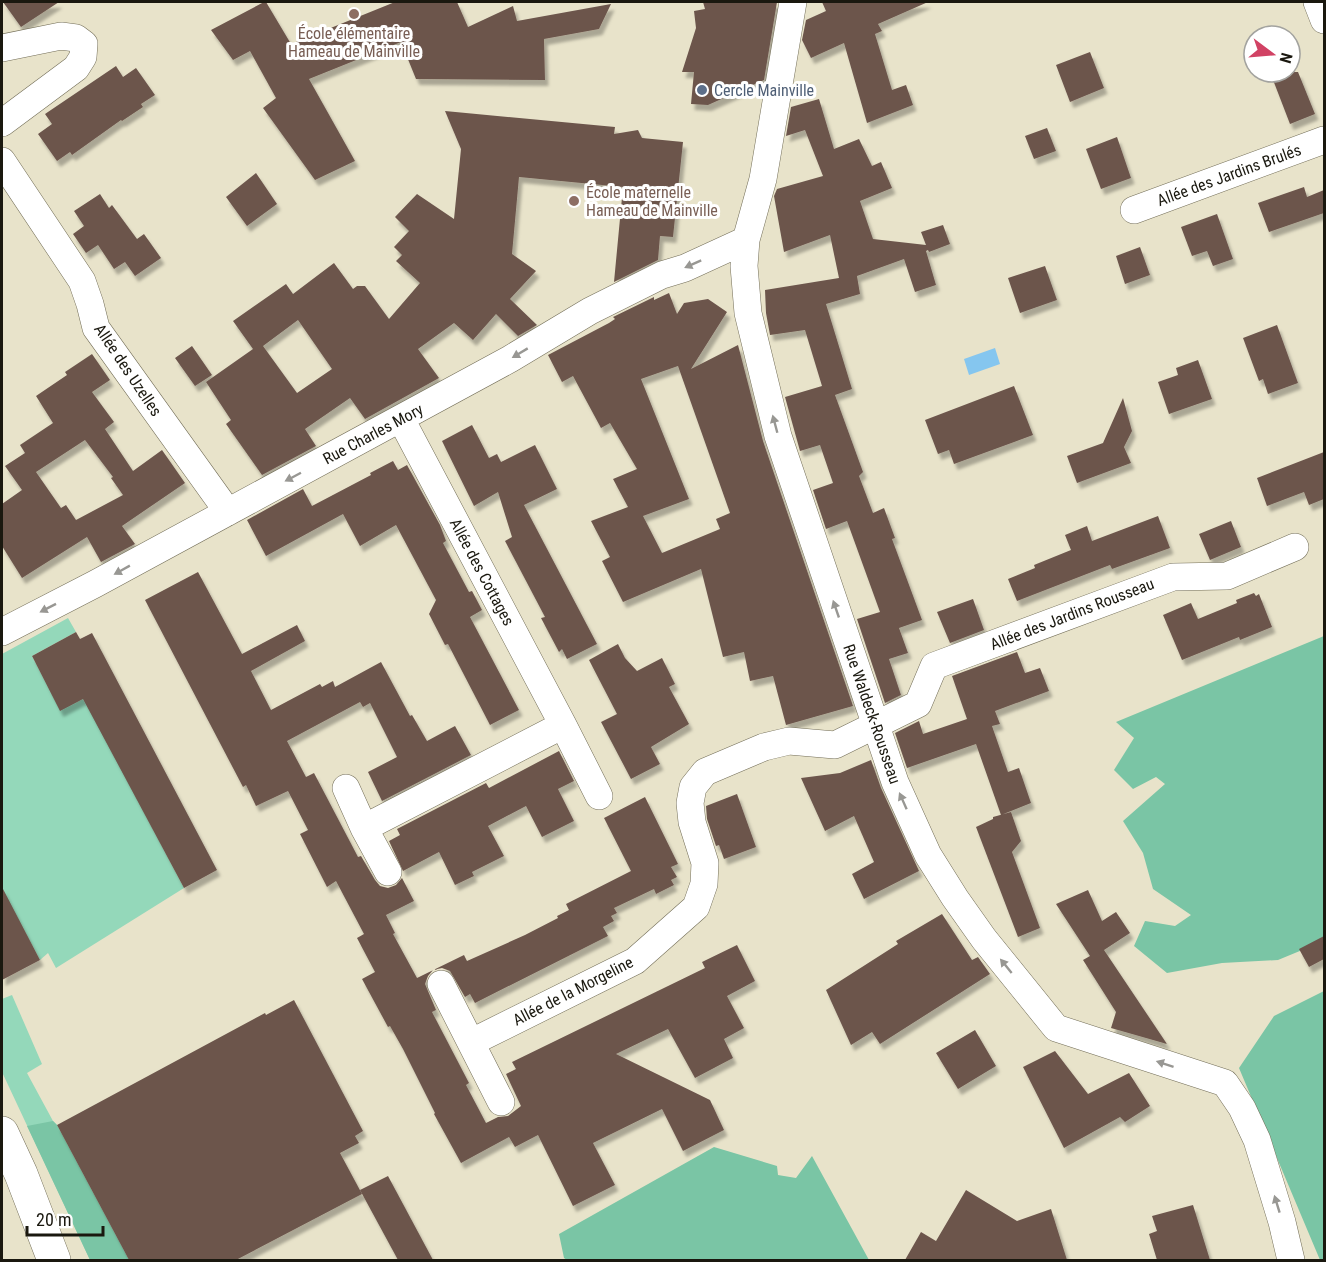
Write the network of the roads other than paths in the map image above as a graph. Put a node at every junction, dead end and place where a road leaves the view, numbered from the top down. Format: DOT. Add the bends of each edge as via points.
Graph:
graph roads {
  1 [pos="793,2"];
  2 [pos="1317,2"];
  3 [pos="1324,20"];
  4 [pos="2,48"];
  5 [pos="2,123"];
  6 [pos="1324,140"];
  7 [pos="2,161"];
  8 [pos="1134,210"];
  9 [pos="746,240"];
  10 [pos="401,419"];
  11 [pos="228,512"];
  12 [pos="1295,547"];
  13 [pos="2,633"];
  14 [pos="875,724"];
  15 [pos="563,725"];
  16 [pos="346,788"];
  17 [pos="599,796"];
  18 [pos="364,828"];
  19 [pos="388,872"];
  20 [pos="441,984"];
  21 [pos="472,1042"];
  22 [pos="501,1102"];
  23 [pos="2,1133"];
  24 [pos="54,1260"];
  25 [pos="1291,1260"];
  1 -- 9 [label="street, Rue Waldeck-Rousseau" via="763,178"];
  2 -- 3 [label="street"];
  4 -- 5 [label="street" via="61,36 76,38 84,44 83,57 76,68"];
  6 -- 8 [label="street, Allée des Jardins Brulés"];
  7 -- 11 [label="street, Allée des Uzelles" via="82,281 96,328"];
  9 -- 10 [label="street, Rue Charles Mory, one-way" via="590,311"];
  14 -- 9 [label="street, Rue Waldeck-Rousseau, one-way" via="778,436 748,314"];
  10 -- 11 [label="street, Rue Charles Mory, one-way"];
  10 -- 15 [label="street, Allée des Cottages"];
  11 -- 13 [label="street, Rue Charles Mory, one-way"];
  12 -- 14 [label="street, Allée des Jardins Rousseau" via="1227,576 1173,577 934,666 918,704"];
  14 -- 21 [label="street, Allée de la Morgeline" via="835,745 789,741 764,747 705,772 693,786 690,803 705,863 704,884 696,907 635,961"];
  25 -- 14 [label="street, Rue Waldeck-Rousseau, one-way" via="1257,1140 1225,1083 1056,1028 984,939 928,855 895,782"];
  15 -- 17 [label="street, Allée des Cottages"];
  15 -- 18 [label="street"];
  16 -- 18 [label="street"];
  18 -- 19 [label="street"];
  20 -- 21 [label="street"];
  21 -- 22 [label="street"];
  23 -- 24 [label="main road"];
}
